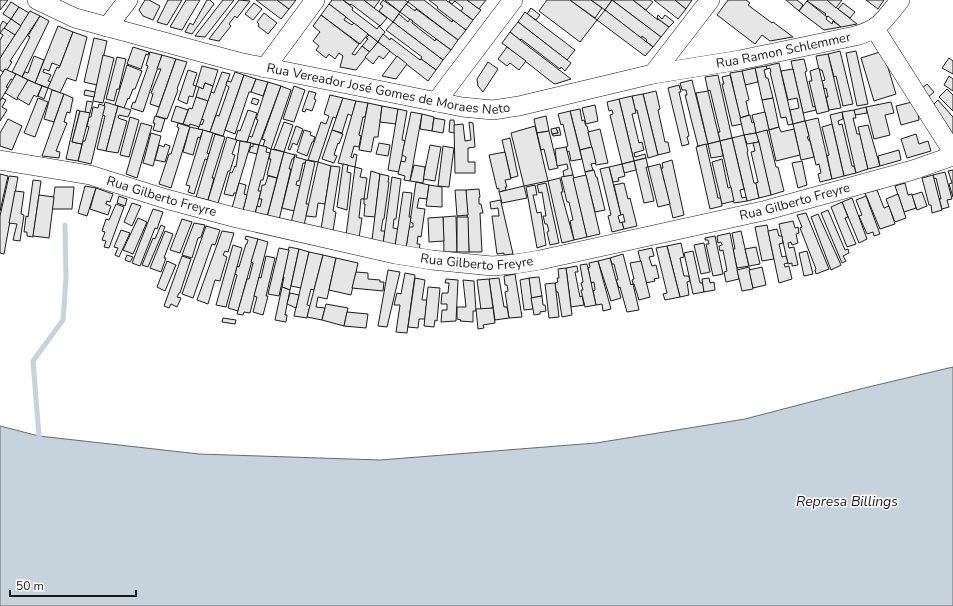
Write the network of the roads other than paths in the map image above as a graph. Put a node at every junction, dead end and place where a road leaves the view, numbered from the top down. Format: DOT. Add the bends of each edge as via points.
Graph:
graph roads {
  1 [pos="37,0"];
  2 [pos="128,0"];
  3 [pos="315,0"];
  4 [pos="513,0"];
  5 [pos="710,0"];
  6 [pos="900,0"];
  7 [pos="107,27"];
  8 [pos="875,29"];
  9 [pos="265,68"];
  10 [pos="653,74"];
  11 [pos="436,102"];
  12 [pos="953,152"];
  13 [pos="953,156"];
  14 [pos="0,160"];
  1 -- 7 [label="street, Rua Vereador José Gomes de Moraes Neto" via="75,18"];
  2 -- 7 [label="street"];
  3 -- 9 [label="street"];
  4 -- 11 [label="street"];
  5 -- 10 [label="street"];
  6 -- 8 [label="street, Rua Ramon Schlemmer"];
  7 -- 9 [label="street, Rua Vereador José Gomes de Moraes Neto"];
  8 -- 10 [label="street, Rua Ramon Schlemmer" via="855,36 740,60"];
  8 -- 12 [label="street"];
  9 -- 11 [label="street, Rua Vereador José Gomes de Moraes Neto"];
  10 -- 11 [label="street, Rua Vereador José Gomes de Moraes Neto" via="492,110"];
  13 -- 14 [label="street, Rua Gilberto Freyre" via="913,170 767,210 540,260 492,266 395,254 237,218 90,175"];
}
